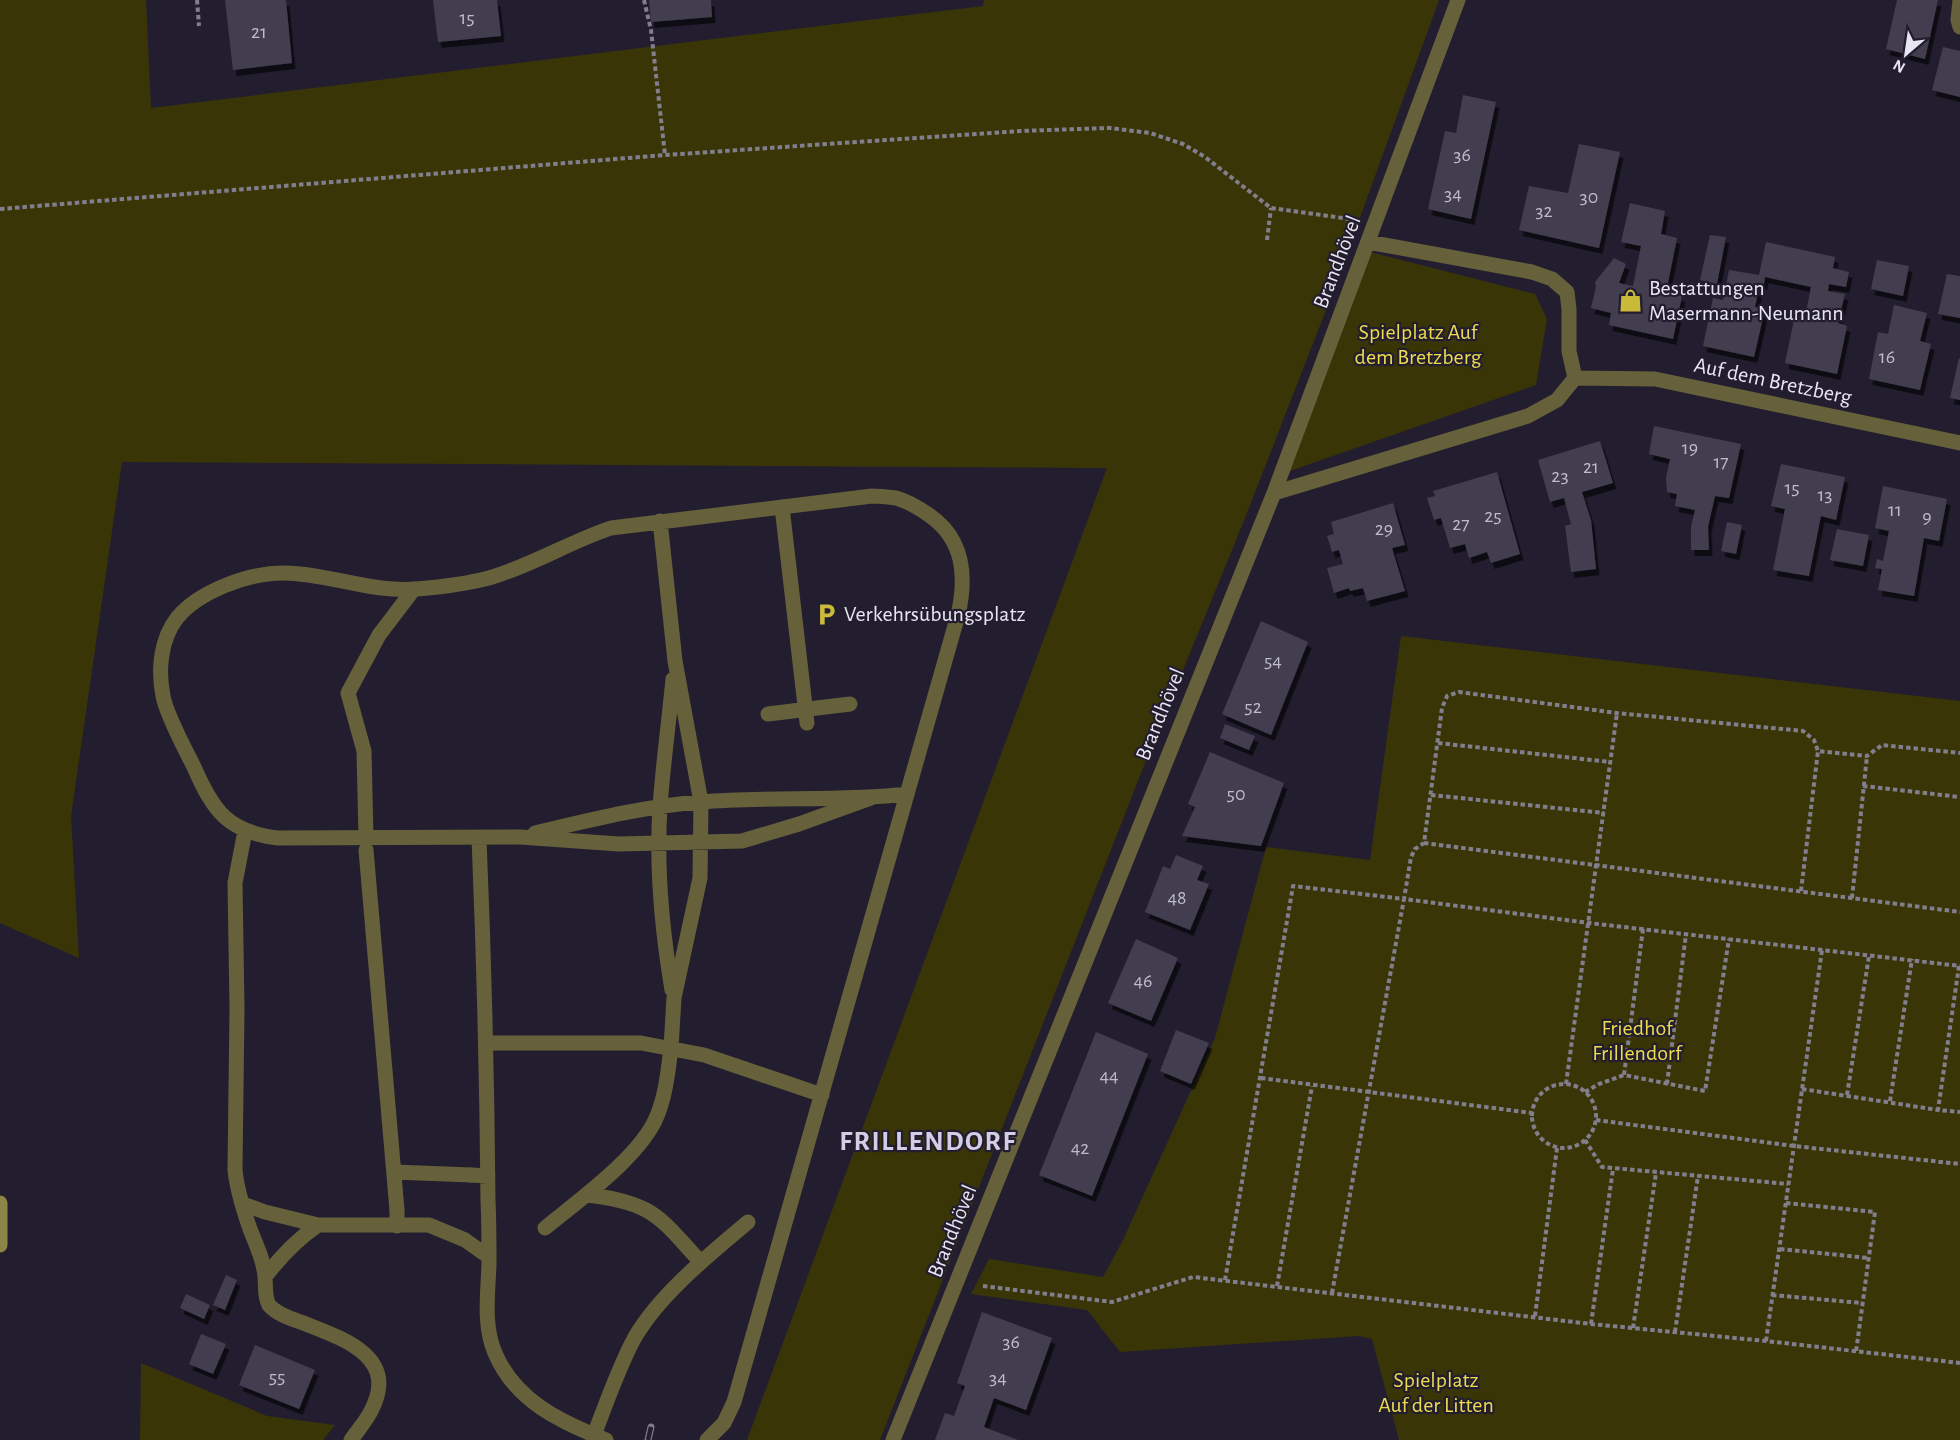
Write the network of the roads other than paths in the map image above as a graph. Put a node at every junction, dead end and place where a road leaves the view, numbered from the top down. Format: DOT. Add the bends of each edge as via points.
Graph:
graph roads {
  1 [pos="1458,0"];
  2 [pos="1960,0"];
  3 [pos="1960,27"];
  4 [pos="1368,242"];
  5 [pos="1575,378"];
  6 [pos="1960,443"];
  7 [pos="1274,493"];
  8 [pos="782,507"];
  9 [pos="660,521"];
  10 [pos="414,589"];
  11 [pos="675,661"];
  12 [pos="850,704"];
  13 [pos="768,714"];
  14 [pos="806,716"];
  15 [pos="907,794"];
  16 [pos="871,798"];
  17 [pos="701,802"];
  18 [pos="660,806"];
  19 [pos="245,831"];
  20 [pos="520,837"];
  21 [pos="479,838"];
  22 [pos="701,841"];
  23 [pos="366,844"];
  24 [pos="659,844"];
  25 [pos="674,998"];
  26 [pos="487,1043"];
  27 [pos="671,1048"];
  28 [pos="822,1095"];
  29 [pos="394,1172"];
  30 [pos="488,1176"];
  31 [pos="586,1195"];
  32 [pos="0,1203"];
  33 [pos="243,1204"];
  34 [pos="748,1222"];
  35 [pos="318,1225"];
  36 [pos="397,1226"];
  37 [pos="545,1228"];
  38 [pos="0,1245"];
  39 [pos="489,1257"];
  40 [pos="701,1262"];
  41 [pos="266,1276"];
  42 [pos="600,1438"];
  43 [pos="351,1440"];
  44 [pos="706,1440"];
  45 [pos="893,1440"];
  1 -- 4 [label="street, Brandhövel"];
  2 -- 3 [label="street"];
  4 -- 5 [label="street" via="1552,279 1566,292 1569,351"];
  4 -- 7 [label="street, Brandhövel"];
  5 -- 6 [label="street, Auf dem Bretzberg" via="1655,379"];
  5 -- 7 [label="street" via="1557,400 1528,416"];
  7 -- 45 [label="street, Brandhövel"];
  8 -- 9 [label="street"];
  8 -- 14 [label="street"];
  8 -- 15 [label="street" via="872,496 897,498 919,508 950,534 963,574 963,594"];
  9 -- 10 [label="street" via="610,528 490,578"];
  9 -- 11 [label="street"];
  10 -- 19 [label="street" via="386,589 284,573 259,575 215,591 177,619 161,656 163,700 211,800 223,816"];
  10 -- 23 [label="street" via="379,635 348,693 364,751"];
  11 -- 17 [label="street"];
  11 -- 18 [label="street"];
  12 -- 14 [label="street"];
  13 -- 14 [label="street"];
  15 -- 16 [label="street"];
  15 -- 28 [label="street"];
  16 -- 17 [label="street"];
  16 -- 22 [label="street" via="742,841"];
  17 -- 18 [label="street"];
  17 -- 22 [label="street"];
  18 -- 20 [label="street"];
  18 -- 24 [label="street"];
  19 -- 23 [label="street" via="278,838"];
  19 -- 33 [label="street" via="235,883 235,1170"];
  20 -- 21 [label="street"];
  20 -- 24 [label="street"];
  21 -- 23 [label="street"];
  21 -- 26 [label="street"];
  22 -- 24 [label="street"];
  22 -- 25 [label="street" via="700,878"];
  23 -- 29 [label="street"];
  24 -- 25 [label="street" via="666,952"];
  25 -- 27 [label="street"];
  26 -- 27 [label="street" via="641,1043"];
  26 -- 30 [label="street"];
  27 -- 28 [label="street" via="704,1055"];
  27 -- 31 [label="street" via="656,1118 630,1154"];
  28 -- 44 [label="street" via="734,1402 724,1423"];
  29 -- 30 [label="street"];
  29 -- 36 [label="street"];
  30 -- 39 [label="street"];
  31 -- 37 [label="street"];
  31 -- 40 [label="street" via="612,1198 645,1209"];
  32 -- 38 [label="street"];
  33 -- 35 [label="street"];
  33 -- 41 [label="street"];
  34 -- 40 [label="street"];
  35 -- 36 [label="street"];
  35 -- 41 [label="street" via="282,1254"];
  36 -- 39 [label="street" via="438,1229 465,1240"];
  39 -- 42 [label="street" via="487,1327 507,1376 536,1406"];
  40 -- 42 [label="street" via="659,1305 635,1337"];
  41 -- 43 [label="street" via="265,1292 270,1305 281,1314 340,1337 367,1354 377,1370 379,1388 373,1408"];
}
